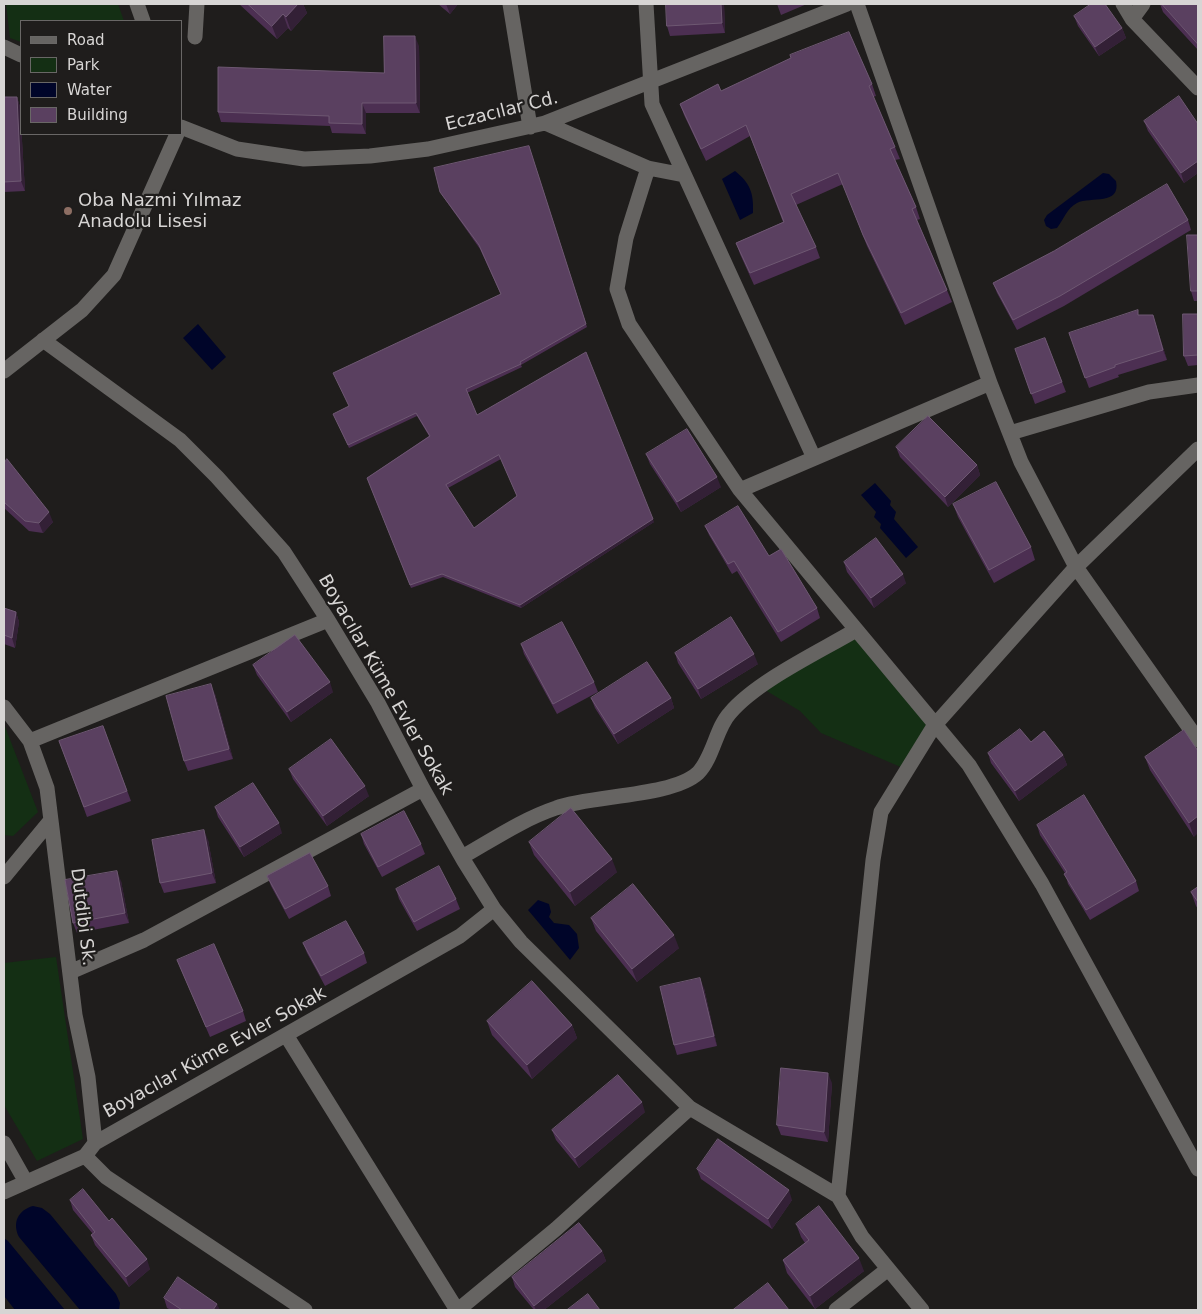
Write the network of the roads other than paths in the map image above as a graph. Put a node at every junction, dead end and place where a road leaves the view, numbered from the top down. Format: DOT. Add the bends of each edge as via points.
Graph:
graph roads {
  1 [pos="137,4"];
  2 [pos="197,4"];
  3 [pos="510,4"];
  4 [pos="646,4"];
  5 [pos="847,4"];
  6 [pos="857,4"];
  7 [pos="1123,4"];
  8 [pos="1143,4"];
  9 [pos="1132,18"];
  10 [pos="143,20"];
  11 [pos="195,37"];
  12 [pos="4,47"];
  13 [pos="20,55"];
  14 [pos="649,84"];
  15 [pos="1198,88"];
  16 [pos="545,123"];
  17 [pos="530,126"];
  18 [pos="182,127"];
  19 [pos="177,135"];
  20 [pos="648,168"];
  21 [pos="684,175"];
  22 [pos="43,340"];
  23 [pos="4,371"];
  24 [pos="990,382"];
  25 [pos="1198,385"];
  26 [pos="1010,433"];
  27 [pos="1198,450"];
  28 [pos="814,458"];
  29 [pos="740,490"];
  30 [pos="1076,567"];
  31 [pos="328,620"];
  32 [pos="856,630"];
  33 [pos="4,707"];
  34 [pos="934,726"];
  35 [pos="1198,740"];
  36 [pos="30,741"];
  37 [pos="423,789"];
  38 [pos="51,820"];
  39 [pos="462,857"];
  40 [pos="4,877"];
  41 [pos="494,909"];
  42 [pos="70,972"];
  43 [pos="286,1035"];
  44 [pos="690,1108"];
  45 [pos="4,1143"];
  46 [pos="95,1143"];
  47 [pos="85,1156"];
  48 [pos="1198,1169"];
  49 [pos="26,1182"];
  50 [pos="4,1192"];
  51 [pos="838,1196"];
  52 [pos="888,1269"];
  53 [pos="305,1310"];
  54 [pos="457,1310"];
  55 [pos="836,1310"];
  56 [pos="922,1310"];
  1 -- 10 [label="street"];
  2 -- 11 [label="street"];
  3 -- 17 [label="street"];
  4 -- 14 [label="street"];
  5 -- 14 [label="street, Eczacılar Cd."];
  6 -- 24 [label="street"];
  7 -- 9 [label="street"];
  8 -- 9 [label="street"];
  9 -- 15 [label="street"];
  12 -- 13 [label="street"];
  14 -- 16 [label="street, Eczacılar Cd."];
  14 -- 21 [label="street" via="652,104"];
  16 -- 17 [label="street, Eczacılar Cd."];
  16 -- 20 [label="street"];
  17 -- 18 [label="street, Eczacılar Cd." via="428,149 304,159 238,148"];
  19 -- 22 [label="street" via="114,275 82,310"];
  20 -- 21 [label="street"];
  20 -- 29 [label="street" via="626,238 617,290 629,324"];
  21 -- 28 [label="street"];
  22 -- 23 [label="street"];
  22 -- 31 [label="street, Boyacılar Küme Evler Sokak" via="180,440 284,552"];
  24 -- 26 [label="street"];
  24 -- 28 [label="street"];
  25 -- 26 [label="street" via="1149,392"];
  26 -- 30 [label="street"];
  27 -- 30 [label="street"];
  28 -- 29 [label="street"];
  29 -- 32 [label="street"];
  30 -- 34 [label="street"];
  30 -- 35 [label="street"];
  31 -- 36 [label="street"];
  31 -- 37 [label="street, Boyacılar Küme Evler Sokak" via="378,703"];
  32 -- 34 [label="street"];
  32 -- 39 [label="street" via="746,698 729,714 698,773 654,790 581,800 554,808"];
  33 -- 36 [label="street, Dutdibi Sk."];
  34 -- 48 [label="street" via="969,765 1042,884"];
  34 -- 51 [label="street" via="881,812"];
  36 -- 38 [label="street, Dutdibi Sk." via="47,788"];
  37 -- 39 [label="street, Boyacılar Küme Evler Sokak"];
  37 -- 42 [label="street" via="144,940"];
  38 -- 40 [label="street"];
  38 -- 42 [label="street, Dutdibi Sk."];
  39 -- 41 [label="street, Boyacılar Küme Evler Sokak"];
  41 -- 43 [label="street, Boyacılar Küme Evler Sokak" via="460,936"];
  41 -- 44 [label="street, Boyacılar Küme Evler Sokak" via="521,942"];
  42 -- 46 [label="street, Dutdibi Sk." via="88,1077"];
  43 -- 46 [label="street, Boyacılar Küme Evler Sokak"];
  43 -- 54 [label="street"];
  44 -- 51 [label="street, Boyacılar Küme Evler Sokak"];
  44 -- 54 [label="street" via="556,1229"];
  45 -- 49 [label="street"];
  46 -- 47 [label="street, Boyacılar Küme Evler Sokak"];
  47 -- 49 [label="street, Boyacılar Küme Evler Sokak"];
  47 -- 53 [label="street" via="106,1177"];
  49 -- 50 [label="street, Boyacılar Küme Evler Sokak"];
  51 -- 52 [label="street" via="862,1237"];
  52 -- 55 [label="street"];
  52 -- 56 [label="street"];
}
